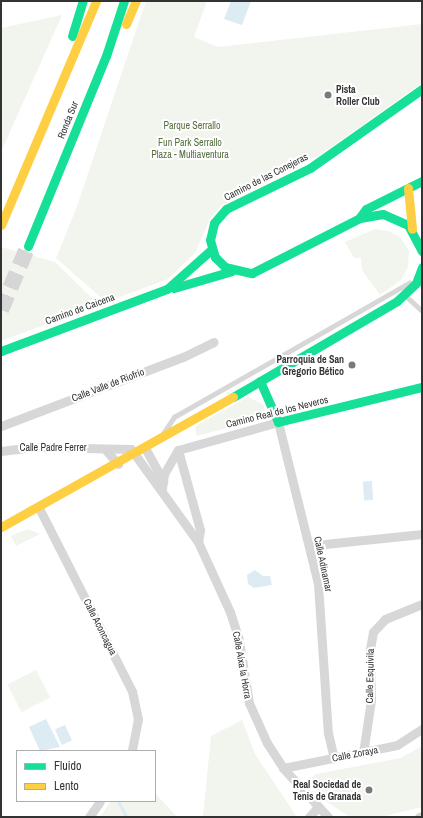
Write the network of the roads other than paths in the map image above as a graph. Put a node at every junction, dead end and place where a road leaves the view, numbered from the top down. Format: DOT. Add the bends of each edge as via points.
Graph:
graph roads {
  1 [pos="83,1"];
  2 [pos="96,1"];
  3 [pos="124,1"];
  4 [pos="136,1"];
  5 [pos="106,56"];
  6 [pos="64,82"];
  7 [pos="422,89"];
  8 [pos="422,181"];
  9 [pos="408,188"];
  10 [pos="360,218"];
  11 [pos="1,225"];
  12 [pos="412,229"];
  13 [pos="28,246"];
  14 [pos="212,249"];
  15 [pos="422,251"];
  16 [pos="220,263"];
  17 [pos="422,267"];
  18 [pos="192,268"];
  19 [pos="232,271"];
  20 [pos="210,275"];
  21 [pos="419,277"];
  22 [pos="199,279"];
  23 [pos="167,289"];
  24 [pos="405,295"];
  25 [pos="421,310"];
  26 [pos="214,342"];
  27 [pos="1,351"];
  28 [pos="260,381"];
  29 [pos="422,387"];
  30 [pos="278,422"];
  31 [pos="1,426"];
  32 [pos="161,439"];
  33 [pos="145,448"];
  34 [pos="105,449"];
  35 [pos="178,450"];
  36 [pos="1,451"];
  37 [pos="135,454"];
  38 [pos="118,464"];
  39 [pos="163,484"];
  40 [pos="39,508"];
  41 [pos="1,527"];
  42 [pos="422,534"];
  43 [pos="198,542"];
  44 [pos="315,545"];
  45 [pos="422,604"];
  46 [pos="422,729"];
  47 [pos="132,750"];
  48 [pos="363,753"];
  49 [pos="334,758"];
  50 [pos="283,768"];
  51 [pos="99,802"];
  52 [pos="318,808"];
  53 [pos="422,816"];
  54 [pos="89,817"];
  55 [pos="309,817"];
  56 [pos="328,817"];
  57 [pos="419,817"];
  1 -- 6 [label="main road" via="67,52"];
  2 -- 6 [label="main road, Ronda Sur"];
  3 -- 5 [label="main road, Ronda Sur"];
  4 -- 5 [label="main road"];
  5 -- 13 [label="main road, Ronda Sur"];
  6 -- 11 [label="main road, Ronda Sur"];
  7 -- 14 [label="main road, Camino de las Conejeras" via="310,168 222,212 212,227"];
  8 -- 9 [label="main road"];
  9 -- 10 [label="main road" via="366,210"];
  9 -- 12 [label="main road" via="407,203"];
  10 -- 12 [label="main road" via="388,215"];
  10 -- 19 [label="main road" via="259,271"];
  12 -- 15 [label="main road"];
  14 -- 16 [label="main road, Camino de las Conejeras"];
  14 -- 18 [label="main road, Camino de Caicena"];
  16 -- 19 [label="main road, Camino de las Conejeras"];
  16 -- 20 [label="main road"];
  17 -- 21 [label="main road"];
  18 -- 22 [label="main road"];
  18 -- 23 [label="main road, Camino de Caicena"];
  19 -- 20 [label="main road, Camino de Caicena"];
  20 -- 22 [label="main road, Camino de Caicena"];
  21 -- 24 [label="main road"];
  21 -- 32 [label="lane" via="174,417"];
  22 -- 23 [label="main road, Camino de Caicena"];
  23 -- 27 [label="main road, Camino de Caicena"];
  24 -- 25 [label="lane"];
  24 -- 28 [label="main road"];
  26 -- 31 [label="street, Calle Valle de Riofrío" via="183,357"];
  28 -- 30 [label="main road, Calle Adinamar"];
  28 -- 32 [label="main road"];
  29 -- 30 [label="main road, Camino Real de los Neveros"];
  30 -- 35 [label="street, Camino Real de los Neveros"];
  30 -- 49 [label="street, Calle Adinamar" via="318,584 328,733"];
  32 -- 33 [label="main road"];
  33 -- 37 [label="main road"];
  33 -- 39 [label="street, Calle Aixa la Horra"];
  34 -- 36 [label="street, Calle Padre Ferrer" via="34,447"];
  34 -- 37 [label="street, Calle Padre Ferrer" via="123,447"];
  34 -- 38 [label="street"];
  35 -- 39 [label="street"];
  35 -- 43 [label="street, Calle Aixa la Horra" via="200,530"];
  37 -- 38 [label="main road"];
  37 -- 39 [label="street, Calle Aixa la Horra"];
  38 -- 40 [label="main road"];
  39 -- 43 [label="street, Calle Aixa la Horra" via="188,534"];
  40 -- 41 [label="main road"];
  40 -- 47 [label="street, Calle Aconcagua" via="132,691 138,719"];
  42 -- 44 [label="street"];
  43 -- 50 [label="street, Calle Aixa la Horra" via="239,640 249,703"];
  45 -- 48 [label="street, Calle Esquivila" via="385,619 373,632 370,649 371,700"];
  46 -- 48 [label="street, Calle Zoraya" via="397,745"];
  48 -- 49 [label="street, Calle Zoraya"];
  49 -- 50 [label="street, Calle Zoraya"];
  50 -- 52 [label="street, Calle Aixa la Horra"];
  51 -- 54 [label="street"];
  52 -- 55 [label="street"];
  52 -- 56 [label="street, Calle Aixa la Horra"];
  53 -- 57 [label="street"];
}
